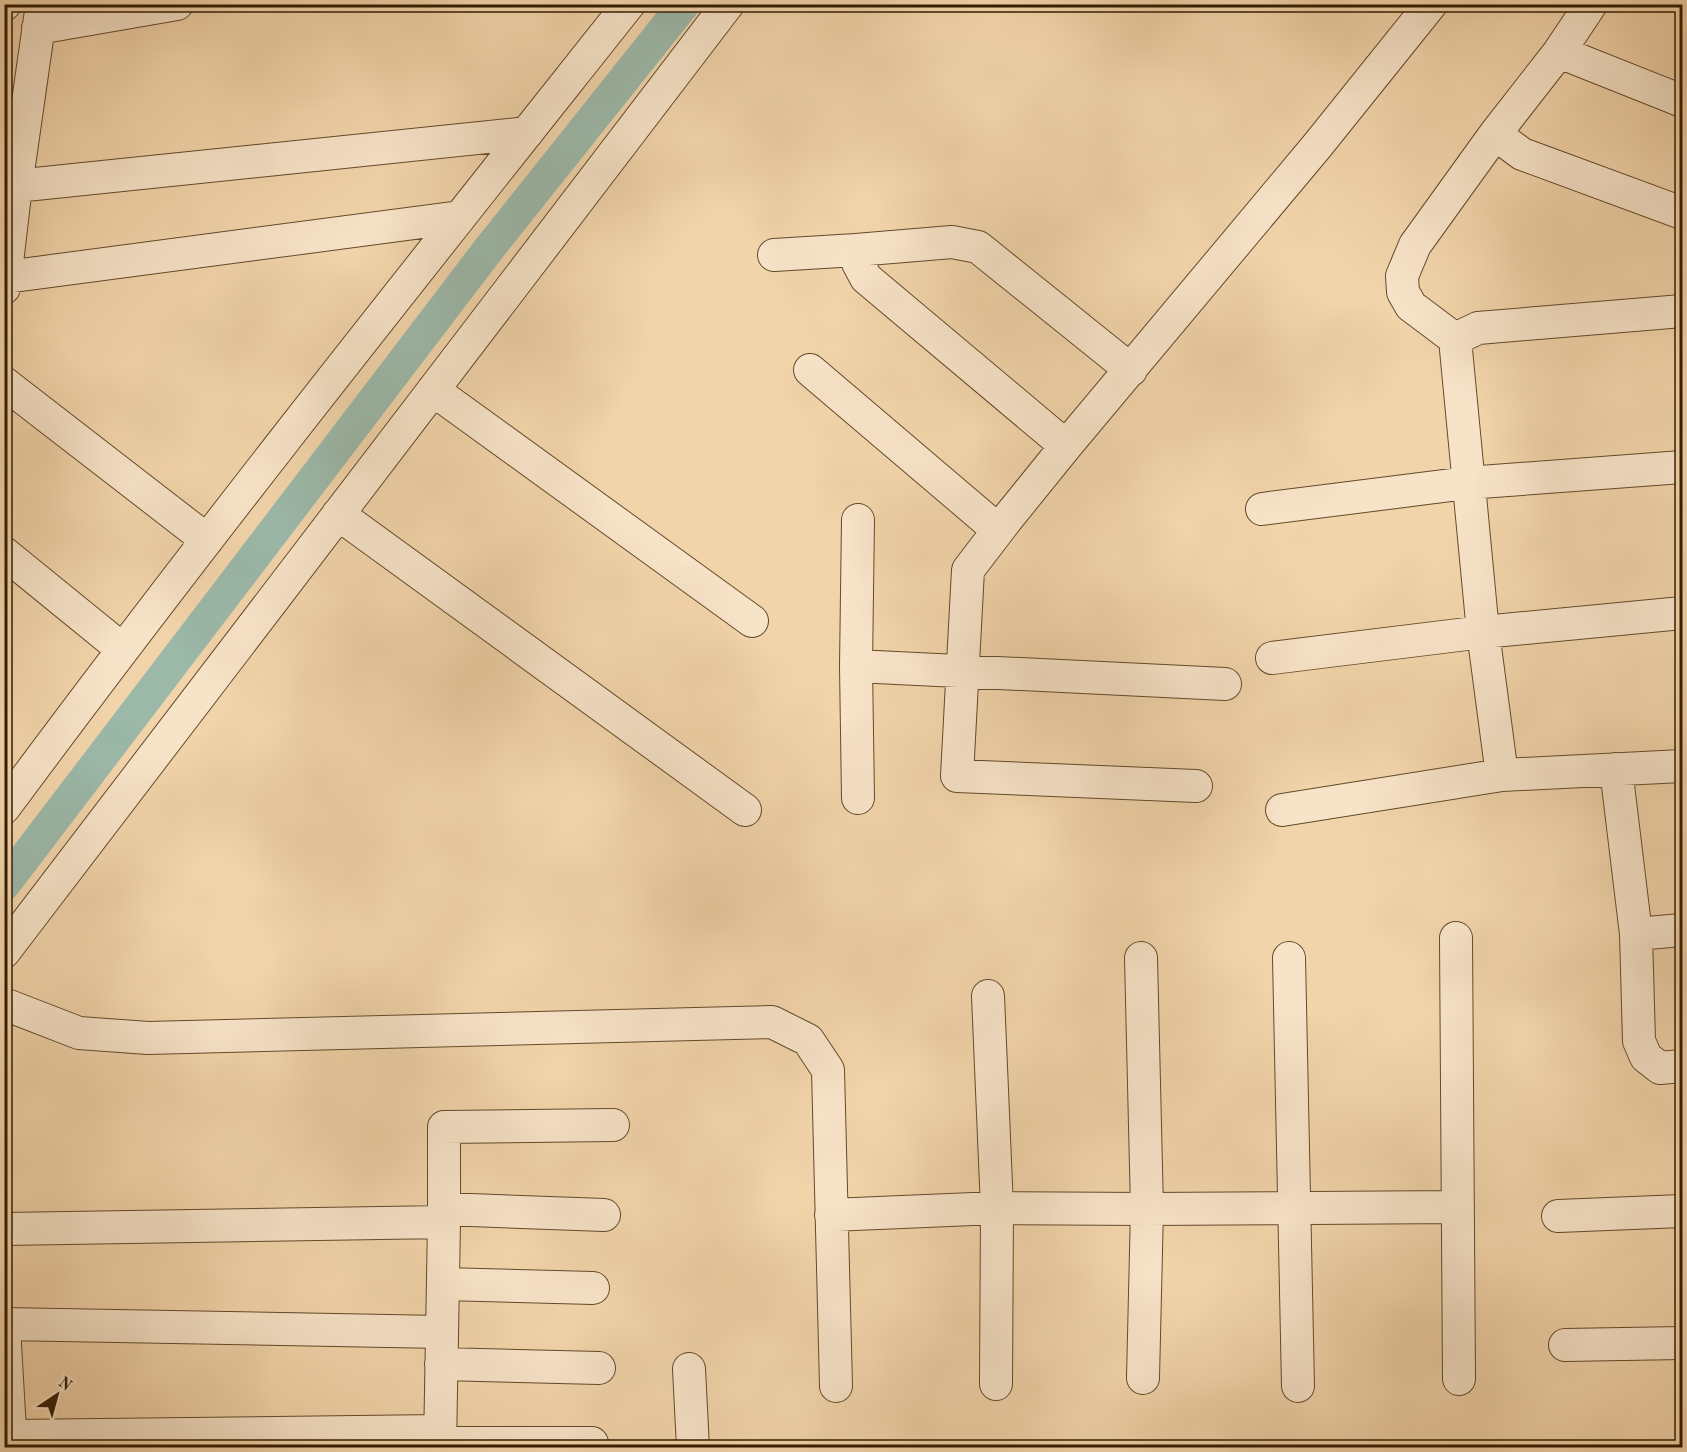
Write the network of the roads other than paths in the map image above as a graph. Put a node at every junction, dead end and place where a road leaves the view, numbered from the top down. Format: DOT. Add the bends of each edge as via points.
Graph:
graph roads {
  1 [pos="177,4"];
  2 [pos="629,4"];
  3 [pos="728,4"];
  4 [pos="1431,4"];
  5 [pos="1591,4"];
  6 [pos="40,16"];
  7 [pos="1559,52"];
  8 [pos="1683,101"];
  9 [pos="527,133"];
  10 [pos="1495,134"];
  11 [pos="16,186"];
  12 [pos="1683,213"];
  13 [pos="460,217"];
  14 [pos="856,250"];
  15 [pos="774,255"];
  16 [pos="5,282"];
  17 [pos="1683,311"];
  18 [pos="1455,339"];
  19 [pos="810,370"];
  20 [pos="1131,370"];
  21 [pos="4,383"];
  22 [pos="433,390"];
  23 [pos="1066,446"];
  24 [pos="1683,467"];
  25 [pos="1467,483"];
  26 [pos="1262,509"];
  27 [pos="338,514"];
  28 [pos="858,520"];
  29 [pos="998,530"];
  30 [pos="207,540"];
  31 [pos="4,553"];
  32 [pos="1683,614"];
  33 [pos="752,621"];
  34 [pos="1482,632"];
  35 [pos="122,649"];
  36 [pos="1272,658"];
  37 [pos="855,666"];
  38 [pos="963,670"];
  39 [pos="1225,684"];
  40 [pos="1683,766"];
  41 [pos="1616,769"];
  42 [pos="1502,775"];
  43 [pos="1196,786"];
  44 [pos="858,798"];
  45 [pos="4,808"];
  46 [pos="745,810"];
  47 [pos="1282,810"];
  48 [pos="1683,930"];
  49 [pos="1636,934"];
  50 [pos="1456,938"];
  51 [pos="4,952"];
  52 [pos="1141,957"];
  53 [pos="1288,958"];
  54 [pos="988,996"];
  55 [pos="4,1004"];
  56 [pos="1683,1066"];
  57 [pos="613,1125"];
  58 [pos="1458,1207"];
  59 [pos="997,1208"];
  60 [pos="1294,1208"];
  61 [pos="1147,1209"];
  62 [pos="1683,1211"];
  63 [pos="444,1215"];
  64 [pos="604,1215"];
  65 [pos="831,1215"];
  66 [pos="1558,1216"];
  67 [pos="4,1229"];
  68 [pos="443,1284"];
  69 [pos="593,1288"];
  70 [pos="4,1325"];
  71 [pos="442,1332"];
  72 [pos="1683,1343"];
  73 [pos="1565,1345"];
  74 [pos="441,1364"];
  75 [pos="599,1368"];
  76 [pos="689,1369"];
  77 [pos="1143,1378"];
  78 [pos="1459,1379"];
  79 [pos="996,1384"];
  80 [pos="836,1386"];
  81 [pos="1298,1386"];
  82 [pos="439,1440"];
  83 [pos="11,1442"];
  84 [pos="592,1443"];
  85 [pos="693,1448"];
  1 -- 6 [label="street"];
  2 -- 9 [label="street"];
  3 -- 22 [label="street"];
  4 -- 20 [label="street"];
  5 -- 7 [label="street"];
  6 -- 11 [label="street"];
  7 -- 8 [label="street"];
  7 -- 10 [label="street"];
  9 -- 11 [label="street"];
  9 -- 13 [label="street"];
  10 -- 12 [label="street" via="1522,154"];
  10 -- 18 [label="street" via="1415,245 1402,276 1403,292 1411,306"];
  11 -- 16 [label="street"];
  13 -- 16 [label="street"];
  13 -- 30 [label="street"];
  14 -- 15 [label="street"];
  14 -- 20 [label="street" via="952,242 978,247"];
  14 -- 23 [label="street" via="867,278"];
  17 -- 18 [label="street" via="1478,328"];
  18 -- 25 [label="street"];
  19 -- 29 [label="street"];
  20 -- 23 [label="street"];
  21 -- 30 [label="street"];
  22 -- 27 [label="street"];
  22 -- 33 [label="street"];
  23 -- 29 [label="street"];
  24 -- 25 [label="street"];
  25 -- 26 [label="street"];
  25 -- 34 [label="street"];
  27 -- 46 [label="street"];
  27 -- 51 [label="street"];
  28 -- 37 [label="street"];
  29 -- 38 [label="street" via="968,570"];
  30 -- 35 [label="street"];
  31 -- 35 [label="street"];
  32 -- 34 [label="street"];
  34 -- 36 [label="street"];
  34 -- 42 [label="street"];
  35 -- 45 [label="street"];
  37 -- 38 [label="street"];
  37 -- 44 [label="street"];
  38 -- 39 [label="street"];
  38 -- 43 [label="street" via="957,776"];
  40 -- 41 [label="street"];
  41 -- 42 [label="street"];
  41 -- 49 [label="street"];
  42 -- 47 [label="street"];
  48 -- 49 [label="street"];
  49 -- 56 [label="street" via="1639,1041 1646,1057 1660,1068"];
  50 -- 58 [label="street"];
  52 -- 61 [label="street"];
  53 -- 60 [label="street"];
  54 -- 59 [label="street"];
  55 -- 65 [label="street" via="79,1033 148,1038 772,1022 808,1040 828,1070"];
  57 -- 63 [label="street" via="444,1127"];
  58 -- 60 [label="street"];
  58 -- 78 [label="street"];
  59 -- 61 [label="street"];
  59 -- 65 [label="street"];
  59 -- 79 [label="street"];
  60 -- 61 [label="street"];
  60 -- 81 [label="street"];
  61 -- 77 [label="street"];
  62 -- 66 [label="street"];
  63 -- 64 [label="street"];
  63 -- 67 [label="street"];
  63 -- 68 [label="street"];
  65 -- 80 [label="street"];
  68 -- 69 [label="street"];
  68 -- 71 [label="street"];
  70 -- 71 [label="street"];
  70 -- 83 [label="street"];
  71 -- 74 [label="street"];
  72 -- 73 [label="street"];
  74 -- 75 [label="street"];
  74 -- 82 [label="street"];
  76 -- 85 [label="street"];
  82 -- 83 [label="street"];
  82 -- 84 [label="street"];
}
